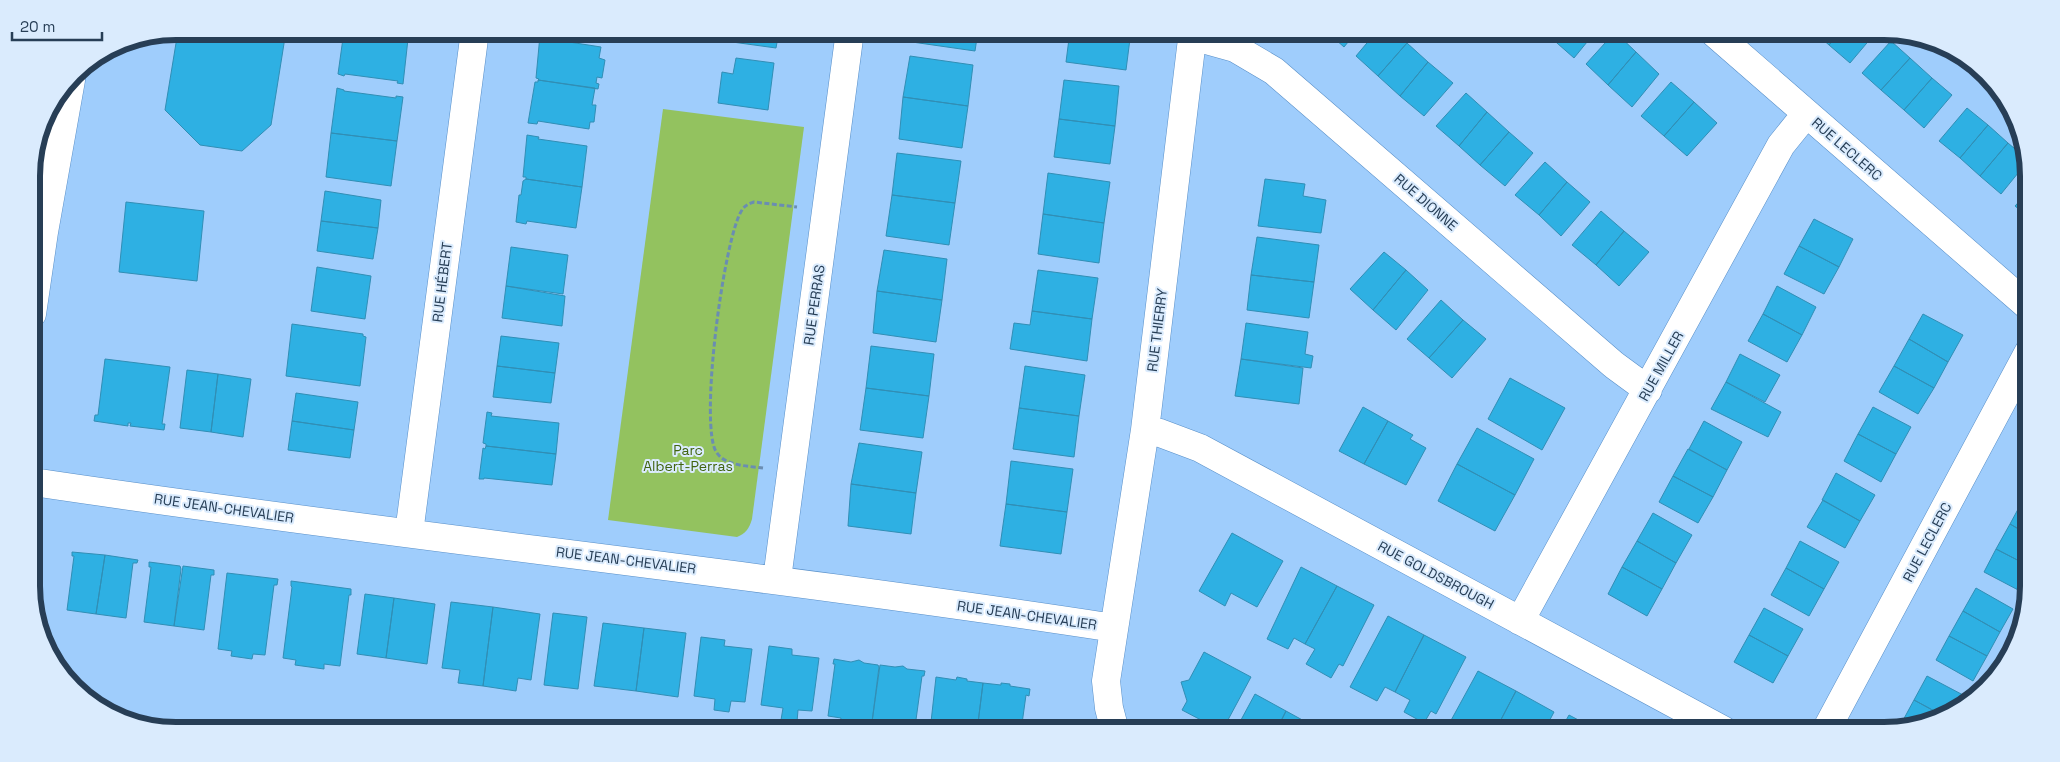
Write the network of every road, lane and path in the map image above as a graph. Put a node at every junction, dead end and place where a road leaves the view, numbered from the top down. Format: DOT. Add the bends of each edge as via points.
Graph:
graph roads {
  1 [pos="474,40"];
  2 [pos="849,40"];
  3 [pos="1192,40"];
  4 [pos="1213,40"];
  5 [pos="1722,40"];
  6 [pos="1806,114"];
  7 [pos="55,115"];
  8 [pos="798,208"];
  9 [pos="40,245"];
  10 [pos="2020,299"];
  11 [pos="2020,368"];
  12 [pos="1648,390"];
  13 [pos="1145,430"];
  14 [pos="763,468"];
  15 [pos="40,483"];
  16 [pos="409,534"];
  17 [pos="777,579"];
  18 [pos="1520,621"];
  19 [pos="1114,628"];
  20 [pos="1113,722"];
  21 [pos="1707,722"];
  22 [pos="1830,722"];
  1 -- 16 [label="street, RUE HÉBERT"];
  2 -- 17 [label="street, RUE PERRAS"];
  3 -- 13 [label="street, RUE THIERRY"];
  4 -- 12 [label="street, RUE DIONNE" via="1235,48 1274,71 1614,366"];
  5 -- 6 [label="street, RUE LECLERC"];
  6 -- 10 [label="street, RUE LECLERC"];
  6 -- 12 [label="street, RUE MILLER" via="1781,145"];
  7 -- 9 [label="street"];
  8 -- 14 [label="path" via="754,202 742,209 723,280 711,375 712,445 724,460"];
  11 -- 22 [label="street, RUE LECLERC"];
  12 -- 18 [label="street, RUE MILLER"];
  13 -- 18 [label="street, RUE GOLDSBROUGH" via="1200,448"];
  13 -- 19 [label="street, RUE THIERRY"];
  15 -- 16 [label="street, RUE JEAN-CHEVALIER"];
  16 -- 17 [label="street, RUE JEAN-CHEVALIER"];
  17 -- 19 [label="street, RUE JEAN-CHEVALIER"];
  18 -- 21 [label="street, RUE GOLDSBROUGH"];
  19 -- 20 [label="street, RUE JEAN-CHEVALIER" via="1106,680"];
}
